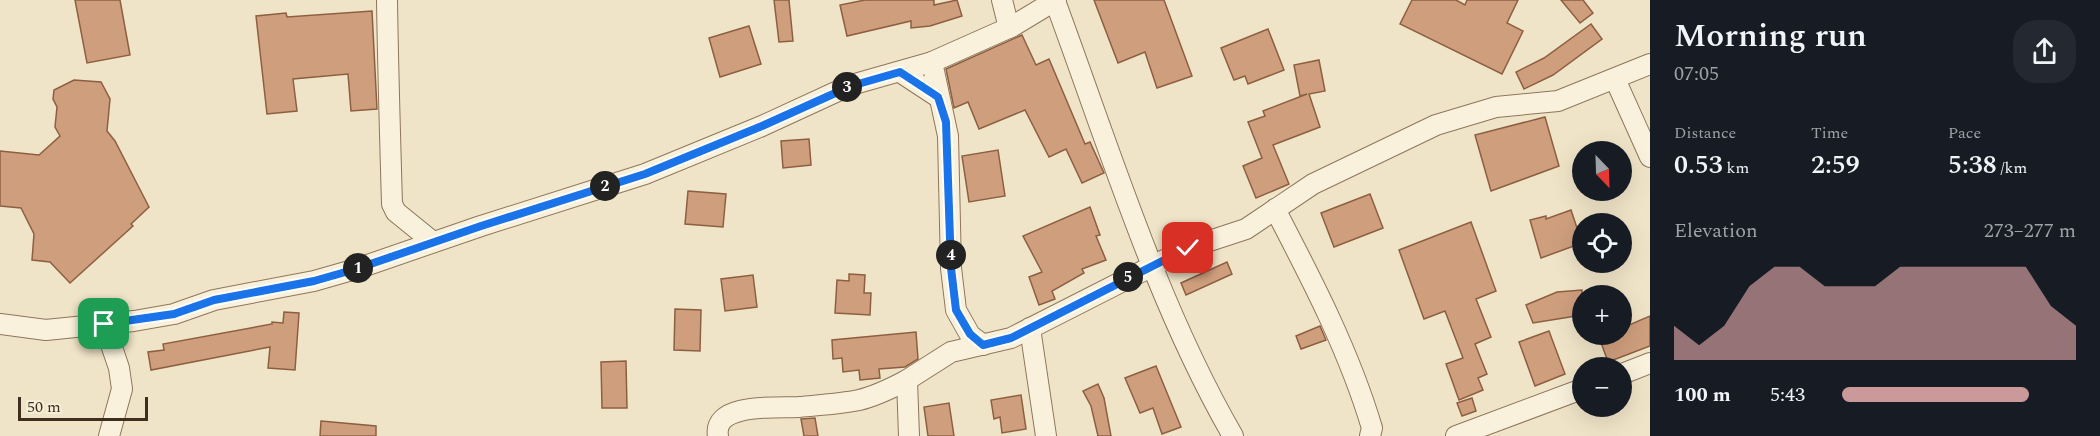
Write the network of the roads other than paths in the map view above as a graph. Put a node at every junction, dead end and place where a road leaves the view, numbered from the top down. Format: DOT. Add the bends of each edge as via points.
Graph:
graph roads {
  1 [pos="387,0"];
  2 [pos="1002,0"];
  3 [pos="1056,1"];
  4 [pos="1009,28"];
  5 [pos="932,62"];
  6 [pos="1650,64"];
  7 [pos="900,72"];
  8 [pos="1615,79"];
  9 [pos="938,97"];
  10 [pos="1650,157"];
  11 [pos="1275,209"];
  12 [pos="433,242"];
  13 [pos="1153,265"];
  14 [pos="960,321"];
  15 [pos="0,324"];
  16 [pos="104,324"];
  17 [pos="1030,328"];
  18 [pos="983,345"];
  19 [pos="951,352"];
  20 [pos="1650,363"];
  21 [pos="1632,370"];
  22 [pos="907,380"];
  23 [pos="1572,393"];
  24 [pos="109,436"];
  25 [pos="718,436"];
  26 [pos="909,436"];
  27 [pos="1046,436"];
  28 [pos="1233,436"];
  29 [pos="1370,436"];
  30 [pos="1455,436"];
  1 -- 12 [label="street" via="392,204 396,212"];
  2 -- 4 [label="street"];
  3 -- 4 [label="street"];
  3 -- 13 [label="street"];
  4 -- 5 [label="street"];
  5 -- 7 [label="street"];
  5 -- 9 [label="street"];
  6 -- 8 [label="street"];
  7 -- 9 [label="street"];
  7 -- 12 [label="street" via="851,86 645,174"];
  8 -- 10 [label="street"];
  8 -- 11 [label="street" via="1558,101 1496,107 1454,119 1313,184"];
  9 -- 14 [label="street" via="948,136 951,268"];
  11 -- 13 [label="street" via="1246,229 1188,248"];
  11 -- 29 [label="street" via="1355,378 1372,428"];
  12 -- 16 [label="street" via="314,281 214,300 174,314"];
  13 -- 17 [label="street"];
  13 -- 28 [label="street" via="1206,390"];
  14 -- 18 [label="street"];
  14 -- 19 [label="street"];
  15 -- 16 [label="street" via="46,330"];
  16 -- 24 [label="street" via="122,388"];
  17 -- 18 [label="street" via="998,343"];
  17 -- 27 [label="street"];
  18 -- 19 [label="street"];
  19 -- 22 [label="street"];
  20 -- 21 [label="street"];
  22 -- 25 [label="street" via="860,399 736,412 722,421"];
  22 -- 26 [label="street"];
  23 -- 30 [label="street"];
}
